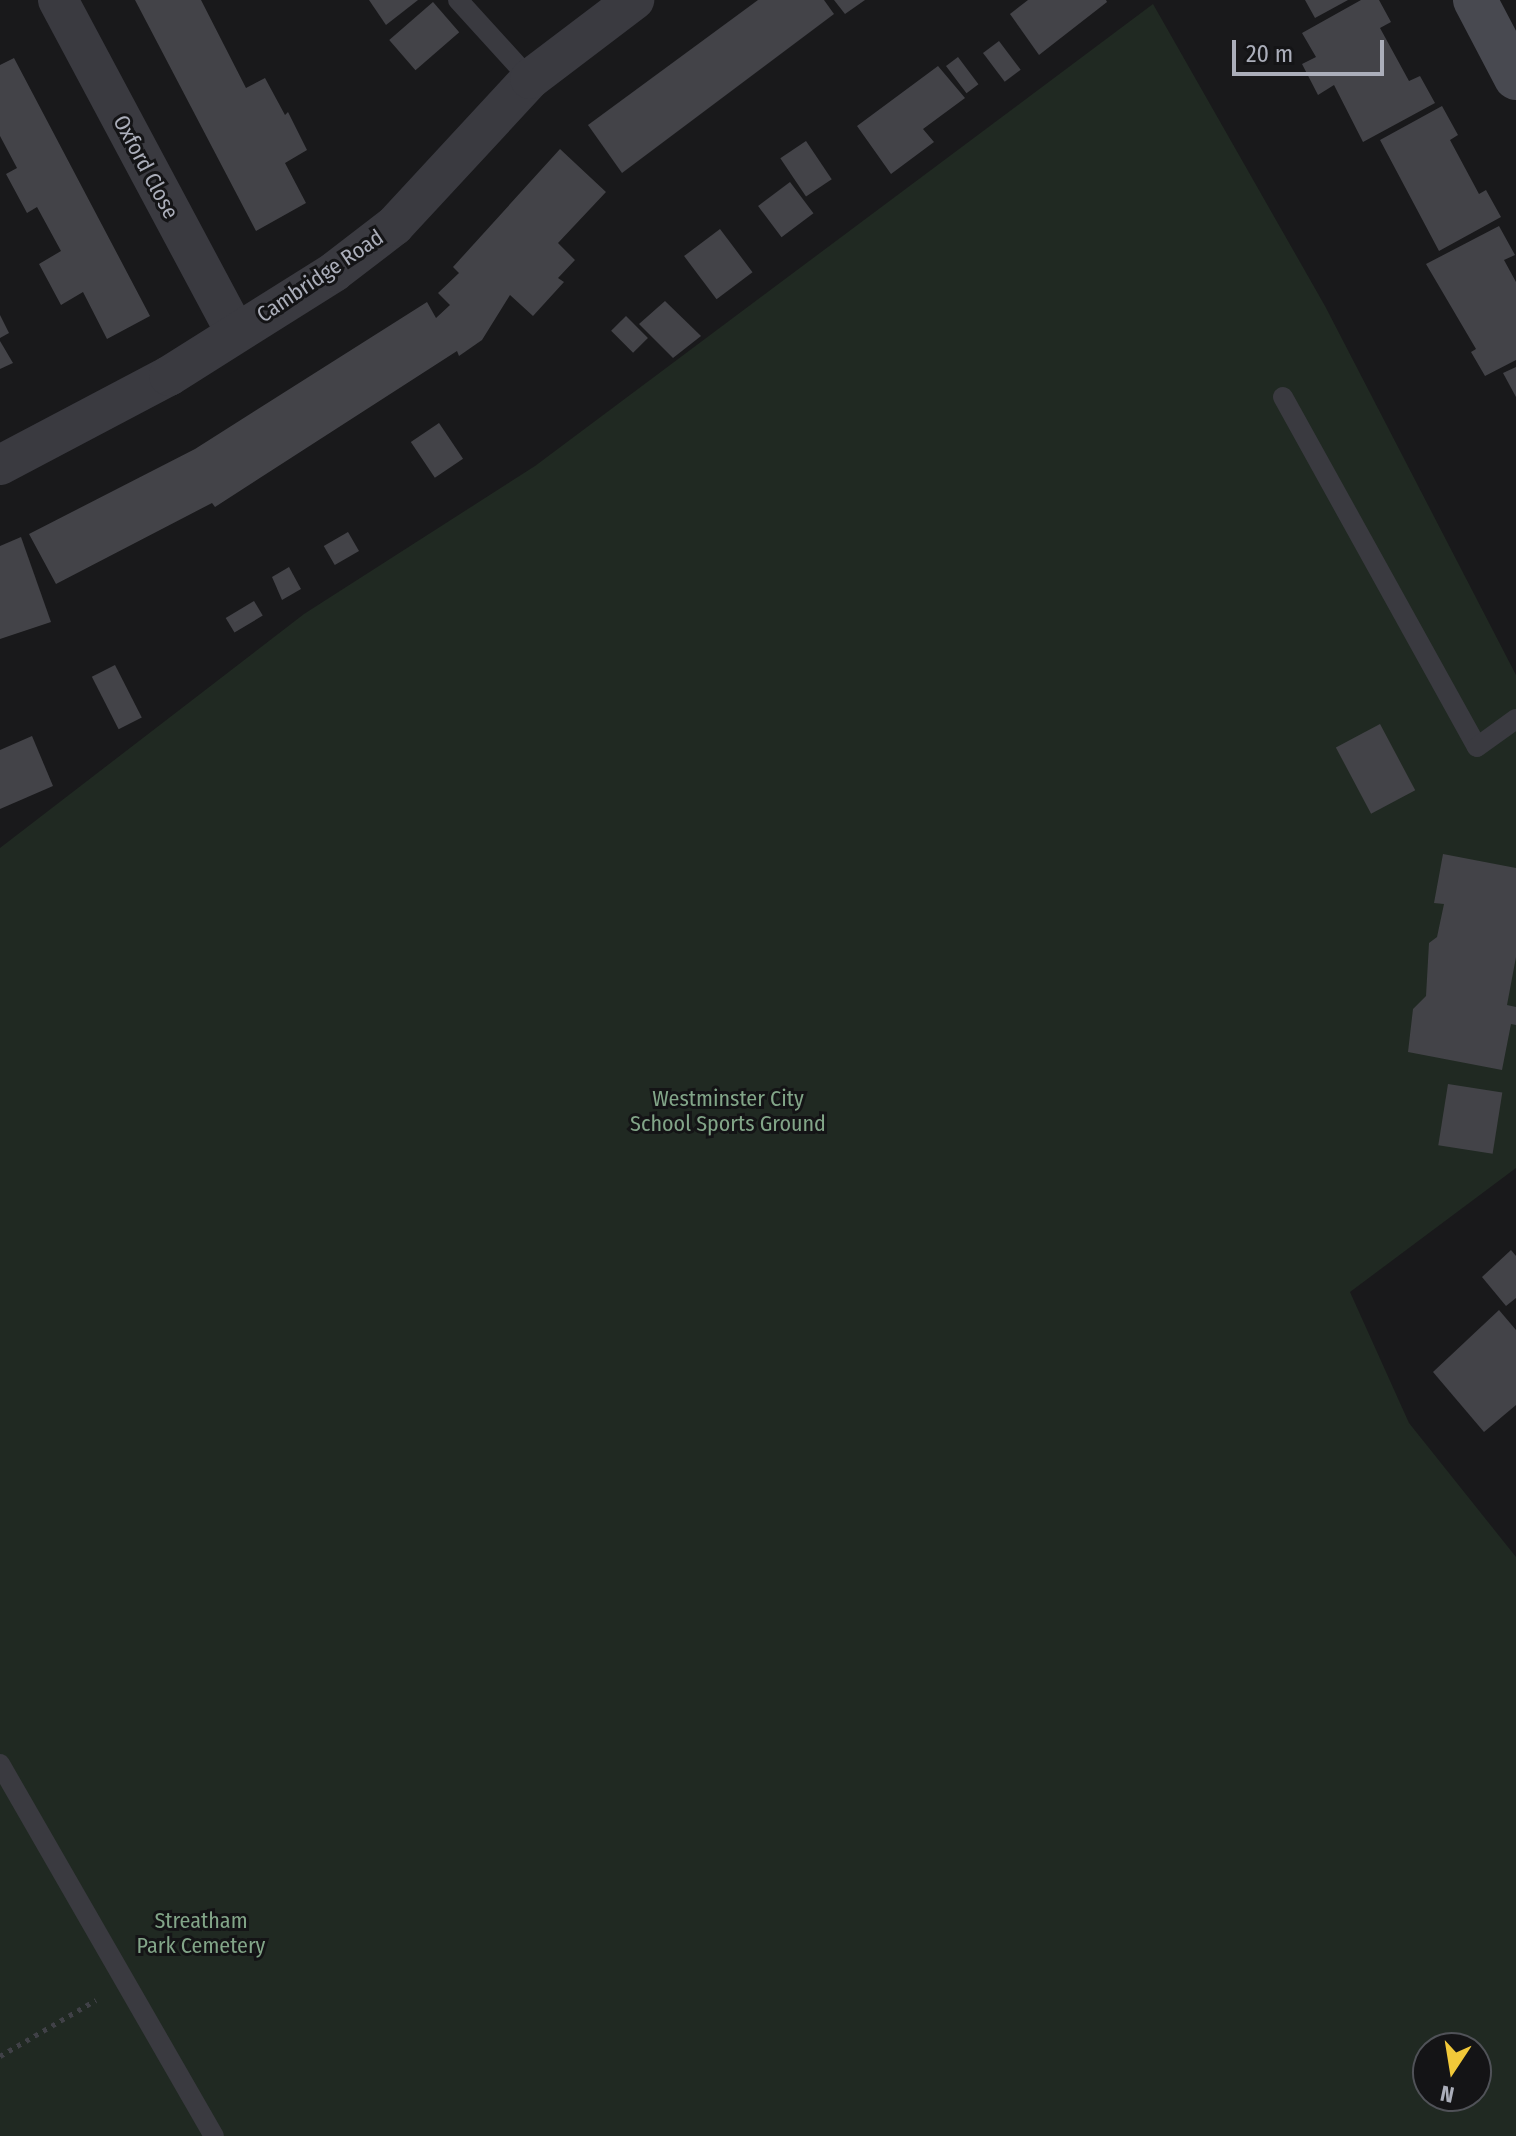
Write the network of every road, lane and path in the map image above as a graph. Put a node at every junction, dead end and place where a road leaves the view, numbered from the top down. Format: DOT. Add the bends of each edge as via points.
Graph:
graph roads {
  1 [pos="58,0"];
  2 [pos="458,0"];
  3 [pos="634,0"];
  4 [pos="1475,0"];
  5 [pos="1514,67"];
  6 [pos="530,79"];
  7 [pos="235,332"];
  8 [pos="1283,397"];
  9 [pos="0,465"];
  10 [pos="1516,719"];
  11 [pos="0,1764"];
  12 [pos="126,1983"];
  13 [pos="0,2056"];
  14 [pos="214,2136"];
  1 -- 7 [label="street, Oxford Close"];
  2 -- 6 [label="lane"];
  3 -- 6 [label="street, Cambridge Road"];
  4 -- 5 [label="street"];
  6 -- 7 [label="street, Cambridge Road" via="394,226 334,272"];
  7 -- 9 [label="street, Cambridge Road" via="169,376"];
  8 -- 10 [label="lane" via="1477,747"];
  11 -- 12 [label="lane"];
  12 -- 13 [label="path"];
  12 -- 14 [label="lane"];
}
